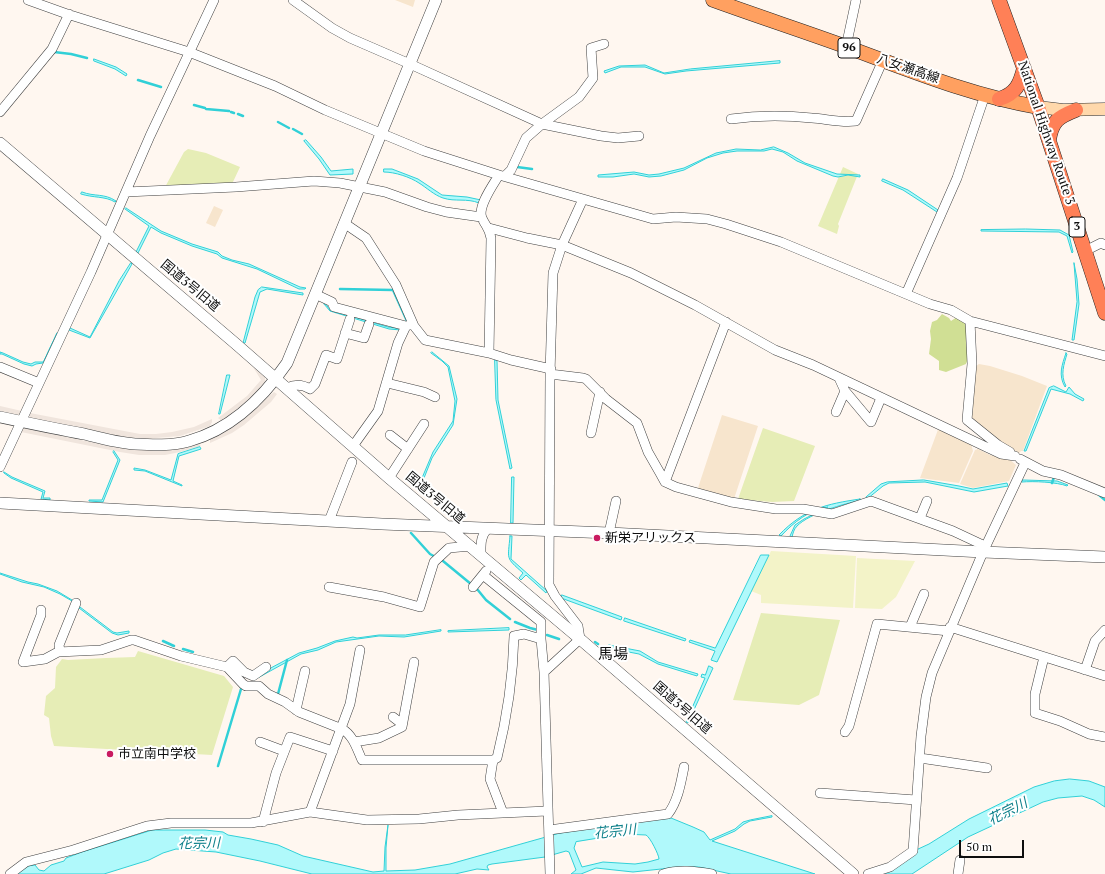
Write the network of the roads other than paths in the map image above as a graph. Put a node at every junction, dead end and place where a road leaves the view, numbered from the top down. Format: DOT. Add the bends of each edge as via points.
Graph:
graph roads {
  1 [pos="28,0"];
  2 [pos="214,0"];
  3 [pos="293,0"];
  4 [pos="436,0"];
  5 [pos="712,0"];
  6 [pos="856,0"];
  7 [pos="999,0"];
  8 [pos="69,14"];
  9 [pos="604,44"];
  10 [pos="846,47"];
  11 [pos="189,52"];
  12 [pos="883,60"];
  13 [pos="410,64"];
  14 [pos="1024,68"];
  15 [pos="985,95"];
  16 [pos="999,99"];
  17 [pos="1038,107"];
  18 [pos="1105,109"];
  19 [pos="1076,110"];
  20 [pos="0,112"];
  21 [pos="731,119"];
  22 [pos="542,124"];
  23 [pos="382,135"];
  24 [pos="639,136"];
  25 [pos="1049,140"];
  26 [pos="0,143"];
  27 [pos="502,176"];
  28 [pos="360,186"];
  29 [pos="126,192"];
  30 [pos="582,200"];
  31 [pos="481,217"];
  32 [pos="344,223"];
  33 [pos="489,228"];
  34 [pos="107,234"];
  35 [pos="562,245"];
  36 [pos="1105,245"];
  37 [pos="1085,251"];
  38 [pos="315,294"];
  39 [pos="906,294"];
  40 [pos="1105,313"];
  41 [pos="350,319"];
  42 [pos="970,321"];
  43 [pos="726,322"];
  44 [pos="369,324"];
  45 [pos="409,325"];
  46 [pos="345,333"];
  47 [pos="489,353"];
  48 [pos="1105,356"];
  49 [pos="0,367"];
  50 [pos="550,371"];
  51 [pos="839,378"];
  52 [pos="277,379"];
  53 [pos="39,383"];
  54 [pos="387,383"];
  55 [pos="287,388"];
  56 [pos="845,391"];
  57 [pos="600,392"];
  58 [pos="435,397"];
  59 [pos="882,398"];
  60 [pos="836,412"];
  61 [pos="0,418"];
  62 [pos="21,422"];
  63 [pos="424,424"];
  64 [pos="590,433"];
  65 [pos="390,436"];
  66 [pos="354,446"];
  67 [pos="408,449"];
  68 [pos="1015,456"];
  69 [pos="352,462"];
  70 [pos="1025,463"];
  71 [pos="0,467"];
  72 [pos="389,478"];
  73 [pos="666,482"];
  74 [pos="1105,493"];
  75 [pos="616,500"];
  76 [pos="927,501"];
  77 [pos="0,503"];
  78 [pos="920,518"];
  79 [pos="330,521"];
  80 [pos="448,527"];
  81 [pos="488,528"];
  82 [pos="550,531"];
  83 [pos="609,533"];
  84 [pos="471,546"];
  85 [pos="984,549"];
  86 [pos="481,555"];
  87 [pos="1105,557"];
  88 [pos="491,564"];
  89 [pos="483,575"];
  90 [pos="329,587"];
  91 [pos="473,587"];
  92 [pos="924,594"];
  93 [pos="76,603"];
  94 [pos="41,610"];
  95 [pos="910,627"];
  96 [pos="950,629"];
  97 [pos="1105,630"];
  98 [pos="541,639"];
  99 [pos="580,639"];
  100 [pos="360,650"];
  101 [pos="60,651"];
  102 [pos="1044,657"];
  103 [pos="414,662"];
  104 [pos="226,667"];
  105 [pos="266,667"];
  106 [pos="1085,670"];
  107 [pos="305,672"];
  108 [pos="544,672"];
  109 [pos="1105,676"];
  110 [pos="296,710"];
  111 [pos="393,717"];
  112 [pos="402,724"];
  113 [pos="342,729"];
  114 [pos="845,732"];
  115 [pos="1105,737"];
  116 [pos="260,742"];
  117 [pos="354,742"];
  118 [pos="333,751"];
  119 [pos="284,752"];
  120 [pos="920,758"];
  121 [pos="493,760"];
  122 [pos="684,767"];
  123 [pos="987,768"];
  124 [pos="820,792"];
  125 [pos="916,800"];
  126 [pos="548,811"];
  127 [pos="310,812"];
  128 [pos="503,813"];
  129 [pos="263,822"];
  130 [pos="549,831"];
  131 [pos="960,860"];
  132 [pos="550,869"];
  133 [pos="10,874"];
  134 [pos="663,874"];
  135 [pos="712,874"];
  136 [pos="853,874"];
  137 [pos="868,874"];
  138 [pos="958,874"];
  1 -- 8 [label="street"];
  2 -- 11 [label="street"];
  3 -- 13 [label="street" via="344,35"];
  4 -- 13 [label="street"];
  5 -- 10 [label="main road, 八女瀬高線 / 96"];
  6 -- 10 [label="street"];
  7 -- 14 [label="highway, National Highway Route 3 / 3"];
  8 -- 11 [label="street"];
  8 -- 20 [label="street" via="52,49"];
  9 -- 22 [label="street" via="591,48 593,78 579,97"];
  10 -- 12 [label="main road, 八女瀬高線 / 96"];
  11 -- 23 [label="street" via="275,86"];
  11 -- 29 [label="street"];
  12 -- 15 [label="main road, 八女瀬高線 / 96"];
  12 -- 21 [label="street" via="856,121 772,115"];
  13 -- 22 [label="street"];
  13 -- 23 [label="street"];
  14 -- 16 [label="highway" via="1022,78 1013,93"];
  14 -- 17 [label="highway, National Highway Route 3 / 3"];
  15 -- 16 [label="main road, 八女瀬高線 / 96"];
  15 -- 39 [label="street" via="958,178"];
  16 -- 17 [label="main road, 八女瀬高線 / 96"];
  17 -- 19 [label="main road"];
  17 -- 25 [label="highway, National Highway Route 3 / 3"];
  18 -- 19 [label="main road"];
  19 -- 25 [label="highway" via="1056,121"];
  22 -- 24 [label="street" via="601,136"];
  22 -- 27 [label="street" via="526,138 511,170"];
  23 -- 27 [label="street"];
  23 -- 28 [label="street"];
  25 -- 37 [label="highway, National Highway Route 3 / 3"];
  26 -- 34 [label="street, 国道3号旧道"];
  27 -- 30 [label="street"];
  27 -- 31 [label="street" via="484,200"];
  28 -- 29 [label="street" via="314,181"];
  28 -- 31 [label="street" via="446,212"];
  28 -- 32 [label="street"];
  29 -- 34 [label="street"];
  30 -- 35 [label="street"];
  30 -- 39 [label="street" via="653,219 707,219 726,224 781,242"];
  31 -- 33 [label="street"];
  32 -- 38 [label="street"];
  32 -- 45 [label="street" via="366,238 396,285"];
  33 -- 35 [label="street"];
  33 -- 47 [label="street"];
  34 -- 52 [label="street, 国道3号旧道"];
  34 -- 53 [label="street"];
  35 -- 43 [label="street" via="631,273"];
  35 -- 50 [label="street" via="553,273"];
  36 -- 37 [label="street" via="1101,243"];
  37 -- 40 [label="highway, National Highway Route 3 / 3"];
  38 -- 45 [label="street" via="332,302 334,307"];
  38 -- 52 [label="street" via="287,363"];
  39 -- 42 [label="street" via="951,310"];
  41 -- 46 [label="street"];
  42 -- 48 [label="street"];
  42 -- 68 [label="street" via="972,364 967,420"];
  43 -- 51 [label="street" via="775,350"];
  43 -- 73 [label="street"];
  44 -- 46 [label="street" via="364,338"];
  45 -- 47 [label="street" via="425,340"];
  45 -- 54 [label="street" via="398,343"];
  46 -- 55 [label="street" via="337,359 326,355 312,388 294,384"];
  47 -- 50 [label="street"];
  49 -- 53 [label="street"];
  50 -- 57 [label="street" via="583,378"];
  50 -- 82 [label="street"];
  51 -- 56 [label="street"];
  51 -- 59 [label="street"];
  52 -- 55 [label="street, 国道3号旧道"];
  52 -- 62 [label="street" via="230,423 189,441 160,445 133,444"];
  53 -- 62 [label="street"];
  54 -- 58 [label="street"];
  54 -- 66 [label="street" via="378,411"];
  55 -- 66 [label="street, 国道3号旧道"];
  56 -- 59 [label="street" via="871,422"];
  56 -- 60 [label="street"];
  57 -- 64 [label="street"];
  57 -- 73 [label="street" via="637,423 648,452"];
  59 -- 68 [label="street" via="1001,454"];
  61 -- 62 [label="street"];
  62 -- 71 [label="street"];
  63 -- 67 [label="street"];
  65 -- 67 [label="street"];
  66 -- 72 [label="street, 国道3号旧道"];
  67 -- 72 [label="street"];
  68 -- 70 [label="street"];
  69 -- 79 [label="street"];
  70 -- 74 [label="street"];
  70 -- 85 [label="street"];
  72 -- 80 [label="street, 国道3号旧道"];
  73 -- 78 [label="street" via="731,502 758,507 803,509 832,514 871,501"];
  75 -- 83 [label="street"];
  76 -- 78 [label="street"];
  77 -- 79 [label="street"];
  78 -- 85 [label="street" via="972,539"];
  79 -- 80 [label="street"];
  80 -- 81 [label="street"];
  80 -- 84 [label="street, 国道3号旧道"];
  81 -- 82 [label="street"];
  81 -- 86 [label="street" via="480,541"];
  82 -- 83 [label="street"];
  82 -- 99 [label="street" via="549,585 578,626"];
  83 -- 85 [label="street"];
  84 -- 86 [label="street, 国道3号旧道"];
  84 -- 90 [label="street" via="449,548 434,562 420,607 384,597"];
  85 -- 87 [label="street"];
  85 -- 96 [label="street"];
  86 -- 88 [label="street, 国道3号旧道"];
  88 -- 89 [label="street"];
  88 -- 99 [label="street, 国道3号旧道"];
  89 -- 91 [label="street"];
  89 -- 98 [label="street" via="541,622"];
  92 -- 95 [label="street"];
  93 -- 101 [label="street" via="59,645"];
  94 -- 101 [label="street" via="23,662 45,659"];
  95 -- 96 [label="street"];
  95 -- 114 [label="street" via="877,624 849,726"];
  96 -- 102 [label="street"];
  96 -- 120 [label="street" via="932,673 926,697"];
  97 -- 106 [label="street" via="1095,641"];
  98 -- 108 [label="street"];
  98 -- 121 [label="street" via="524,634 514,636 503,732 497,758"];
  99 -- 108 [label="street"];
  99 -- 136 [label="street, 国道3号旧道"];
  100 -- 113 [label="street" via="350,704"];
  101 -- 104 [label="street" via="101,650 131,640"];
  102 -- 106 [label="street"];
  102 -- 115 [label="street" via="1035,694 1035,713 1089,734"];
  103 -- 112 [label="street"];
  104 -- 105 [label="street" via="233,661 244,672 253,676"];
  104 -- 110 [label="street" via="246,686 259,686"];
  106 -- 109 [label="street"];
  107 -- 110 [label="street"];
  108 -- 126 [label="street"];
  110 -- 113 [label="street"];
  111 -- 112 [label="street"];
  112 -- 117 [label="street" via="402,727 379,738"];
  113 -- 117 [label="street"];
  113 -- 118 [label="street"];
  116 -- 119 [label="street"];
  117 -- 121 [label="street" via="362,760"];
  118 -- 119 [label="street" via="290,737"];
  118 -- 127 [label="street"];
  119 -- 129 [label="street"];
  120 -- 123 [label="street"];
  120 -- 125 [label="street"];
  121 -- 128 [label="street" via="490,779"];
  122 -- 130 [label="street" via="680,788 668,814"];
  124 -- 125 [label="street"];
  125 -- 137 [label="street" via="912,851 890,867"];
  126 -- 128 [label="street"];
  126 -- 130 [label="street"];
  127 -- 128 [label="street" via="367,820"];
  127 -- 129 [label="street"];
  129 -- 133 [label="street" via="171,823 147,826 26,862"];
  130 -- 132 [label="street"];
  131 -- 138 [label="street"];
  134 -- 135 [label="street" via="688,870"];
}
